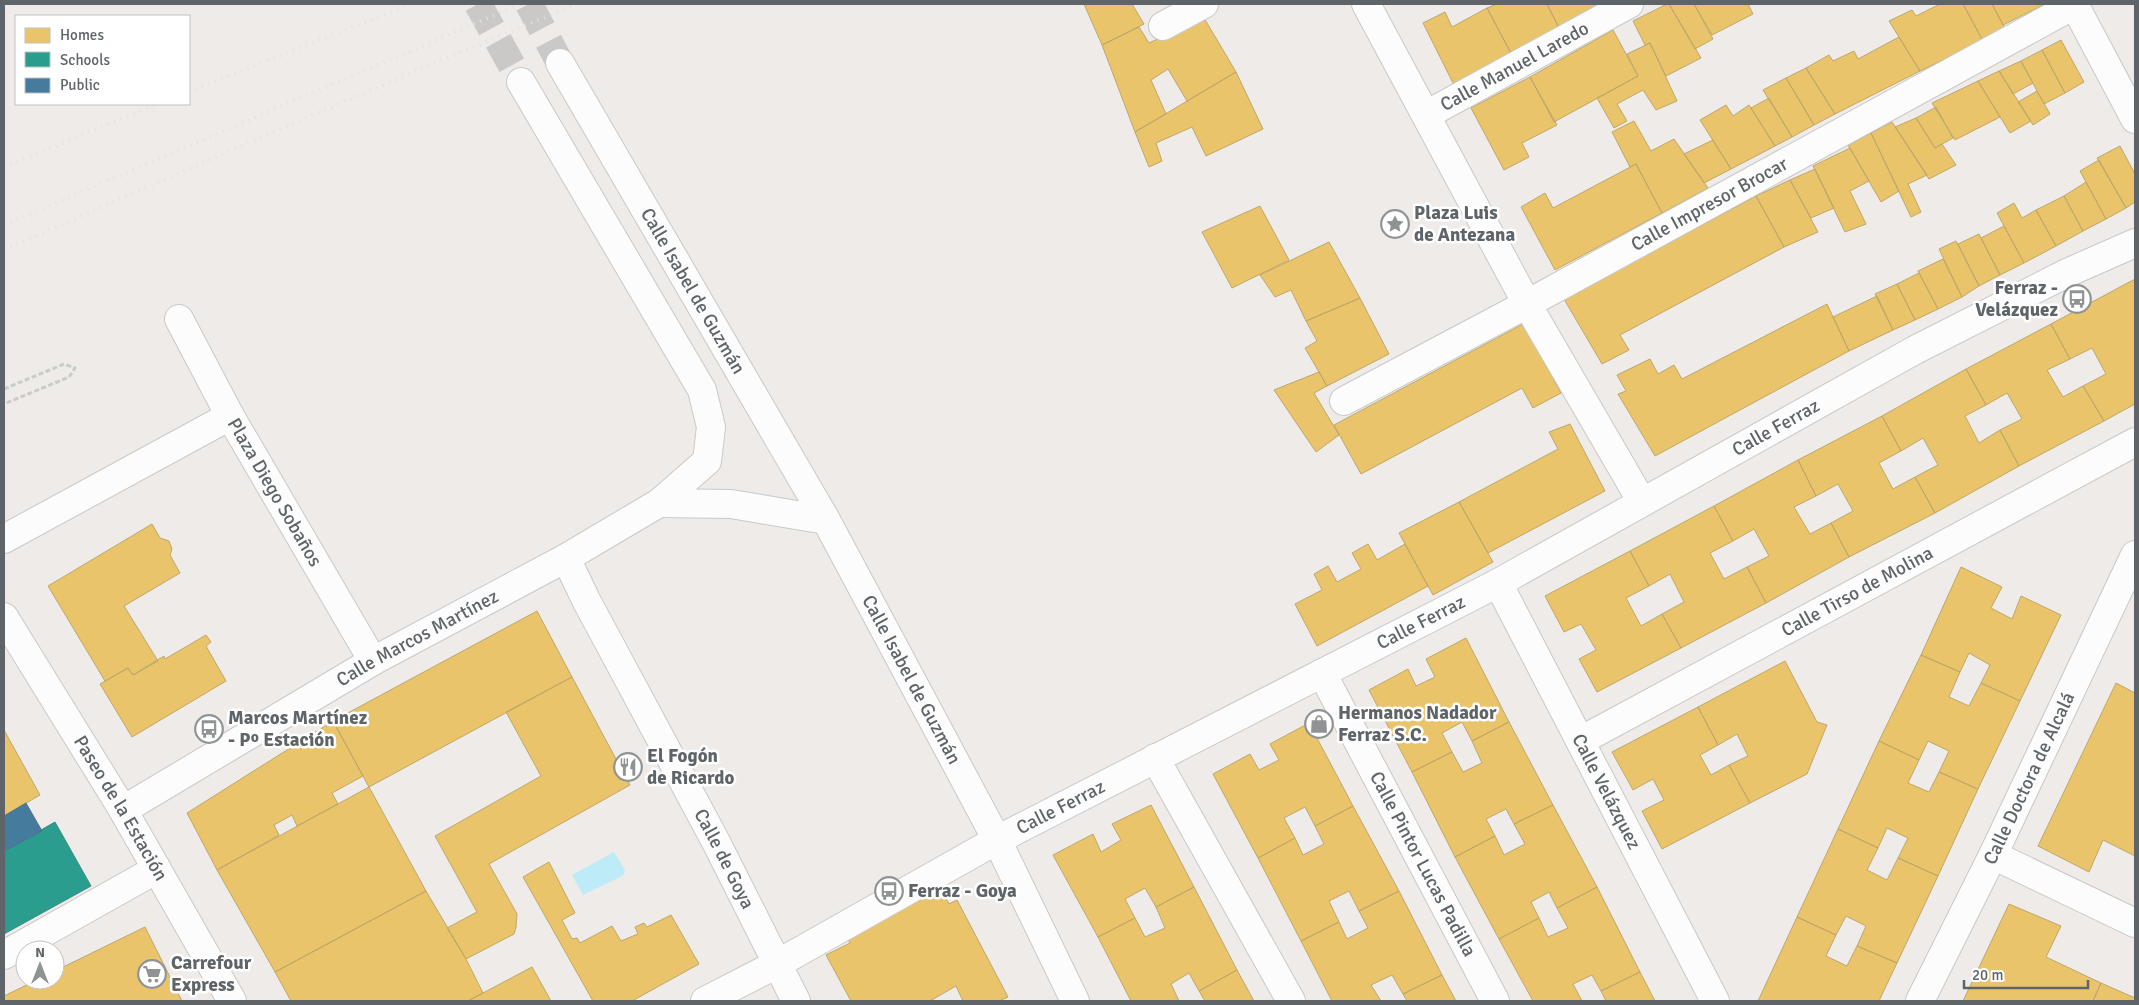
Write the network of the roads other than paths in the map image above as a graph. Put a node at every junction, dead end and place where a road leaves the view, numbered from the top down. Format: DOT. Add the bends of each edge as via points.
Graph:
graph roads {
  1 [pos="1204,4"];
  2 [pos="1366,4"];
  3 [pos="1629,4"];
  4 [pos="2074,4"];
  5 [pos="1163,26"];
  6 [pos="560,63"];
  7 [pos="521,82"];
  8 [pos="1426,115"];
  9 [pos="2135,119"];
  10 [pos="2135,243"];
  11 [pos="1527,304"];
  12 [pos="179,319"];
  13 [pos="1344,401"];
  14 [pos="230,416"];
  15 [pos="2135,442"];
  16 [pos="1642,502"];
  17 [pos="659,503"];
  18 [pos="826,520"];
  19 [pos="4,539"];
  20 [pos="2135,555"];
  21 [pos="566,558"];
  22 [pos="1498,583"];
  23 [pos="4,617"];
  24 [pos="373,661"];
  25 [pos="1322,673"];
  26 [pos="1580,740"];
  27 [pos="1155,758"];
  28 [pos="124,810"];
  29 [pos="997,840"];
  30 [pos="1993,855"];
  31 [pos="156,868"];
  32 [pos="2135,923"];
  33 [pos="4,955"];
  34 [pos="776,964"];
  35 [pos="232,1001"];
  36 [pos="705,1001"];
  37 [pos="796,1001"];
  38 [pos="1075,1001"];
  39 [pos="1291,1001"];
  40 [pos="1495,1001"];
  41 [pos="1714,1001"];
  42 [pos="1920,1001"];
  1 -- 5 [label="street"];
  2 -- 8 [label="street"];
  3 -- 8 [label="street, Calle Manuel Laredo"];
  4 -- 9 [label="street"];
  4 -- 11 [label="street, Calle Impresor Brocar"];
  6 -- 18 [label="street, Calle Isabel de Guzmán"];
  7 -- 17 [label="street, Calle Marcos Martínez" via="702,390 711,427 707,461"];
  8 -- 11 [label="street"];
  10 -- 16 [label="street, Calle Ferraz" via="2067,273 1915,350"];
  11 -- 13 [label="street, Calle Impresor Brocar"];
  11 -- 16 [label="street"];
  12 -- 14 [label="street"];
  14 -- 19 [label="street, Plaza Diego Sobaños"];
  14 -- 24 [label="street, Plaza Diego Sobaños"];
  15 -- 26 [label="street, Calle Tirso de Molina"];
  16 -- 22 [label="street, Calle Ferraz"];
  17 -- 18 [label="street" via="731,504"];
  17 -- 21 [label="street, Calle Marcos Martínez"];
  18 -- 29 [label="street, Calle Isabel de Guzmán"];
  20 -- 30 [label="street, Calle Doctora de Alcalá"];
  21 -- 24 [label="street, Calle Marcos Martínez"];
  21 -- 34 [label="street, Calle de Goya" via="716,842"];
  22 -- 25 [label="street, Calle Ferraz"];
  22 -- 26 [label="street, Calle Velázquez"];
  23 -- 28 [label="street, Paseo de la Estación"];
  24 -- 28 [label="street, Calle Marcos Martínez"];
  25 -- 27 [label="street, Calle Ferraz"];
  25 -- 40 [label="street, Calle Pintor Lucas Padilla"];
  26 -- 41 [label="street, Calle Velázquez"];
  27 -- 29 [label="street, Calle Ferraz"];
  27 -- 39 [label="street"];
  28 -- 31 [label="street, Paseo de la Estación"];
  29 -- 34 [label="street, Calle Ferraz"];
  29 -- 38 [label="street, Calle Isabel de Guzmán"];
  30 -- 32 [label="street"];
  30 -- 42 [label="street, Calle Doctora de Alcalá"];
  31 -- 33 [label="street"];
  31 -- 35 [label="street, Paseo de la Estación"];
  34 -- 36 [label="street, Calle Ferraz"];
  34 -- 37 [label="street, Calle de Goya"];
}
